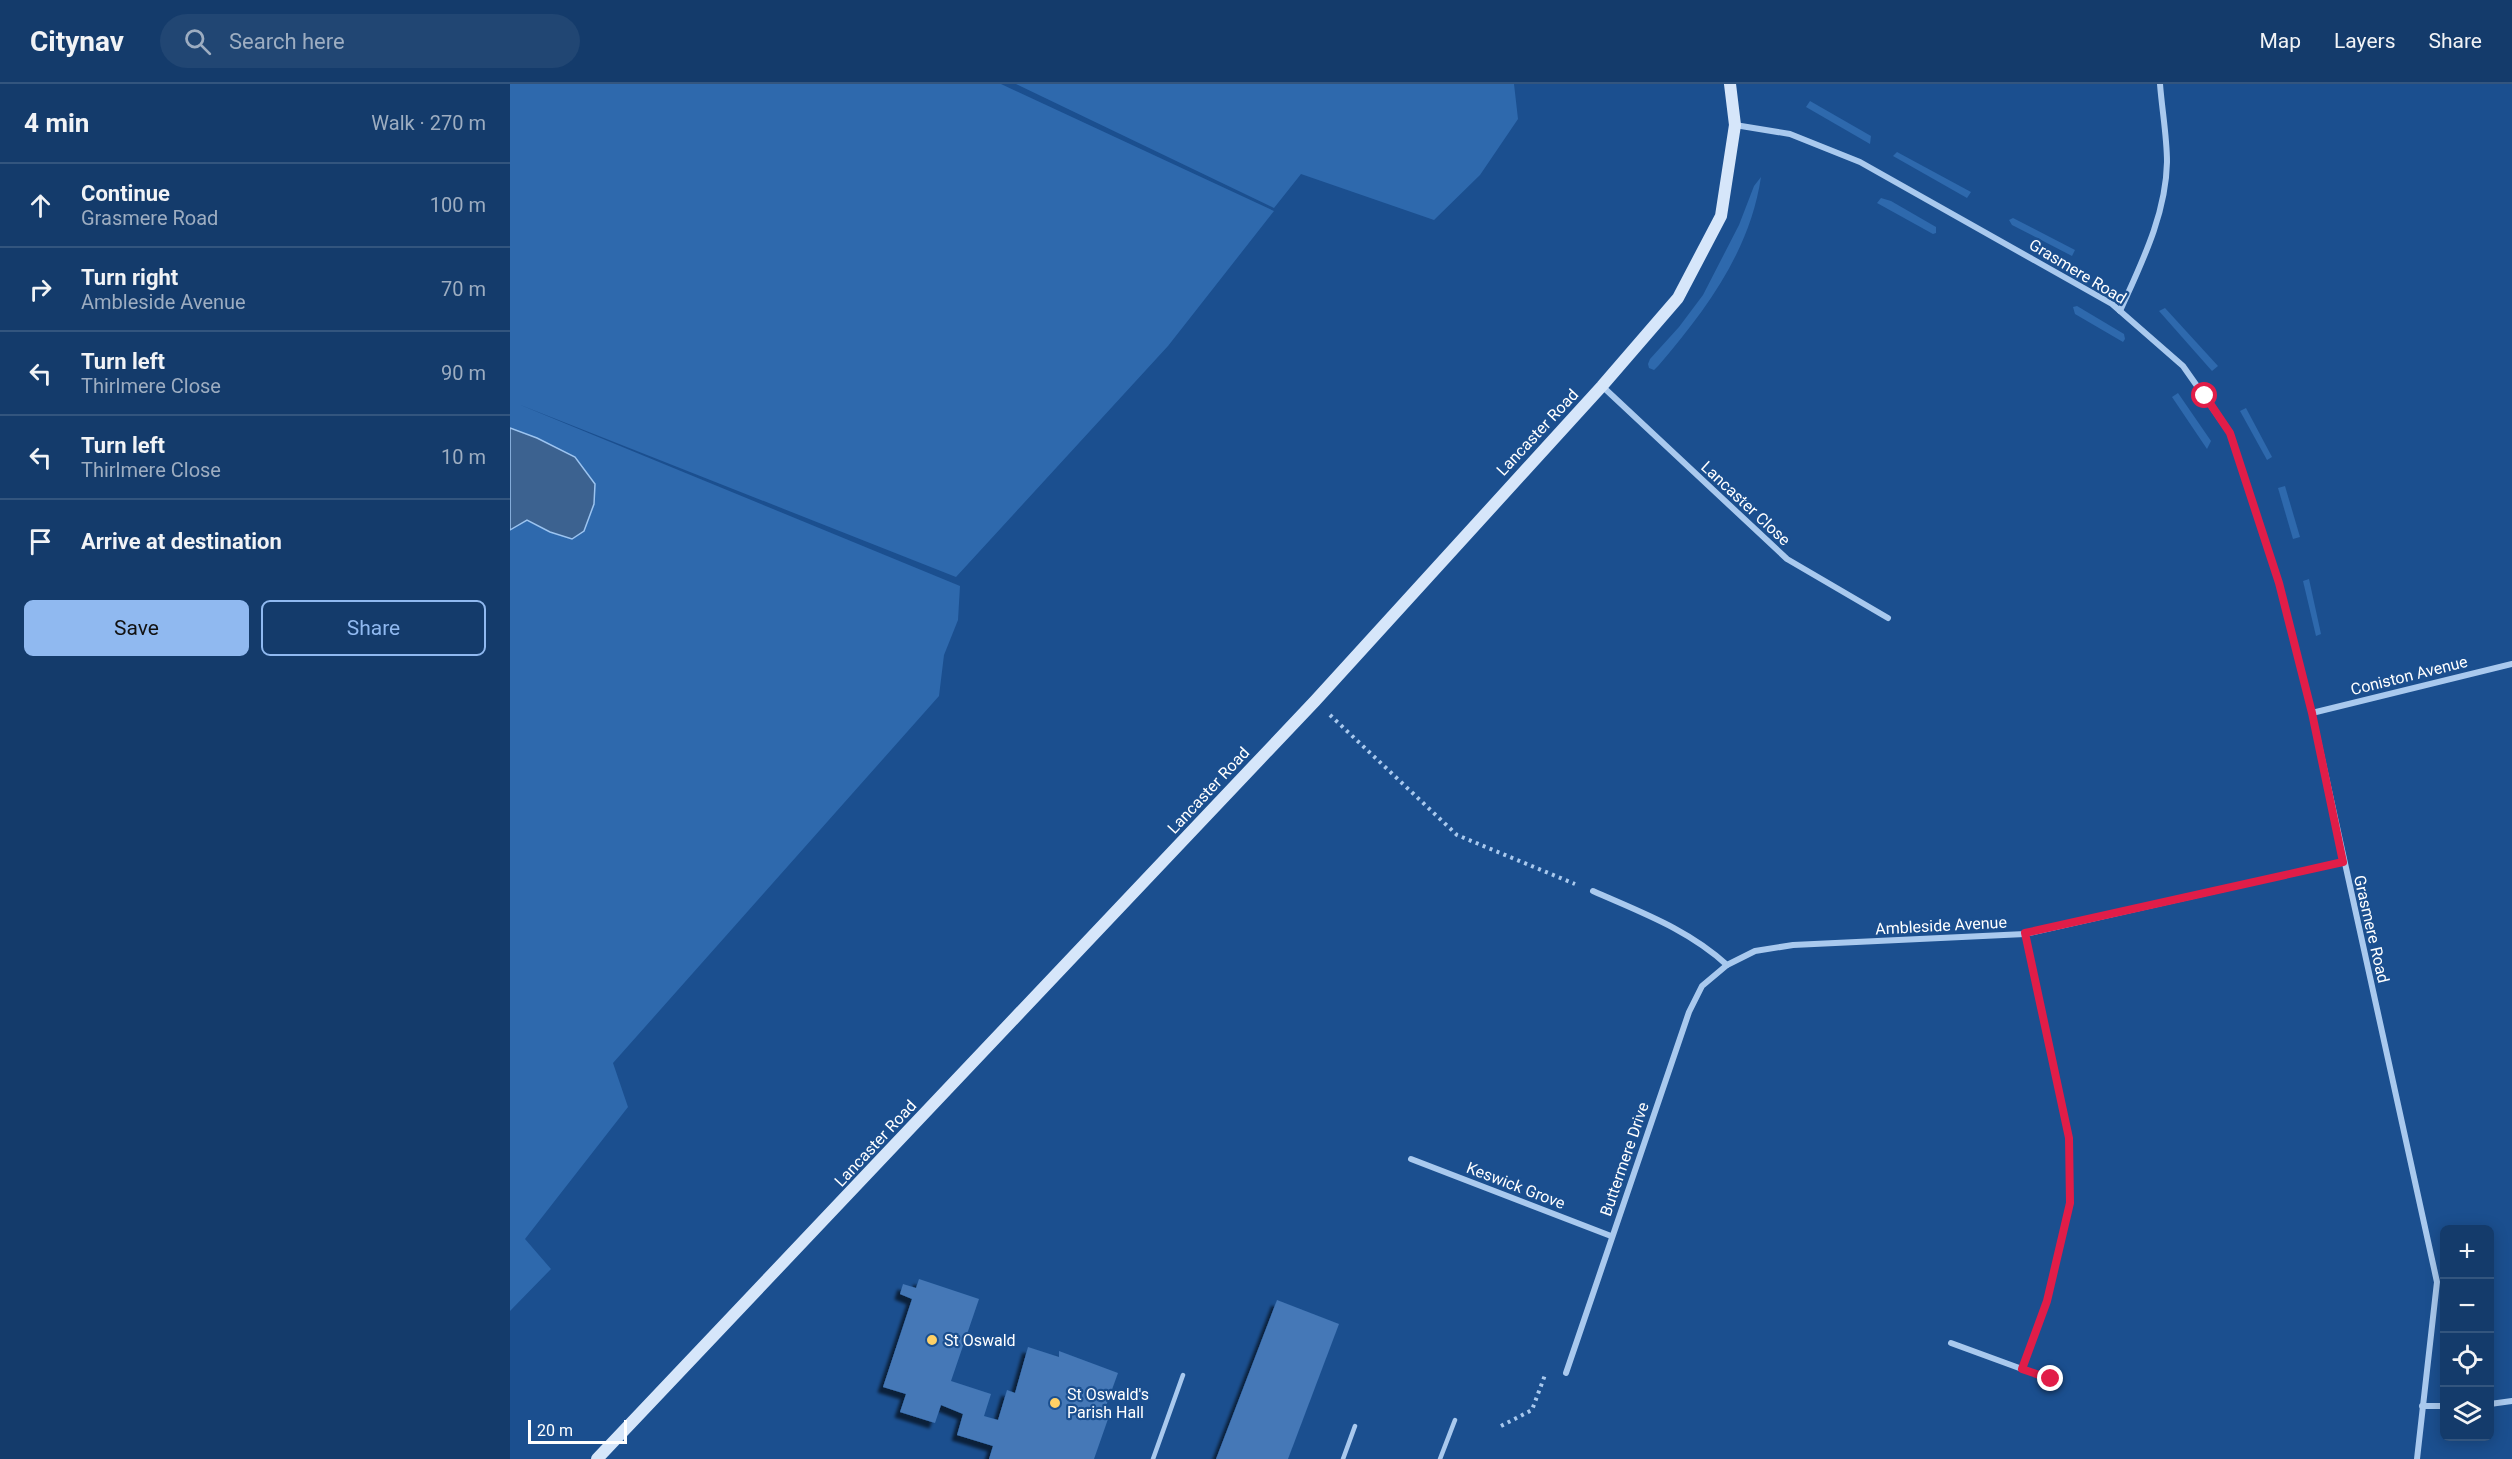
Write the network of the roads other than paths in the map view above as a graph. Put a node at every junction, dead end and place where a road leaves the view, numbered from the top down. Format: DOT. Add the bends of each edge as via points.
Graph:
graph roads {
  1 [pos="1730,84"];
  2 [pos="2160,84"];
  3 [pos="1735,125"];
  4 [pos="2120,311"];
  5 [pos="1602,386"];
  6 [pos="1888,618"];
  7 [pos="2512,664"];
  8 [pos="2312,713"];
  9 [pos="2343,862"];
  10 [pos="1593,891"];
  11 [pos="2025,933"];
  12 [pos="1727,965"];
  13 [pos="1411,1159"];
  14 [pos="1611,1236"];
  15 [pos="1951,1343"];
  16 [pos="2022,1369"];
  17 [pos="1566,1373"];
  18 [pos="1183,1375"];
  19 [pos="2051,1379"];
  20 [pos="2512,1401"];
  21 [pos="2494,1403"];
  22 [pos="2422,1406"];
  23 [pos="2440,1406"];
  24 [pos="1455,1420"];
  25 [pos="1355,1426"];
  26 [pos="597,1459"];
  27 [pos="1153,1459"];
  28 [pos="1343,1459"];
  29 [pos="1440,1459"];
  30 [pos="2417,1459"];
  1 -- 3 [label="main road, Lancaster Road"];
  2 -- 4 [label="street" via="2167,162 2161,210"];
  3 -- 4 [label="street, Grasmere Road" via="1790,134 1860,162"];
  3 -- 5 [label="main road, Lancaster Road" via="1720,216 1678,298"];
  4 -- 8 [label="street, Grasmere Road" via="2183,366 2230,433 2279,583"];
  5 -- 6 [label="street, Lancaster Close" via="1787,559"];
  5 -- 26 [label="main road, Lancaster Road" via="1315,700"];
  7 -- 8 [label="street, Coniston Avenue"];
  8 -- 9 [label="street, Grasmere Road"];
  9 -- 11 [label="street, Ambleside Avenue"];
  9 -- 22 [label="street, Grasmere Road" via="2437,1282"];
  10 -- 12 [label="street" via="1680,930"];
  11 -- 12 [label="street, Ambleside Avenue" via="1792,945 1755,951"];
  11 -- 16 [label="street" via="2069,1138 2070,1203 2047,1301"];
  12 -- 14 [label="street, Buttermere Drive" via="1702,986 1689,1012"];
  13 -- 14 [label="street, Keswick Grove"];
  14 -- 17 [label="street, Buttermere Drive"];
  15 -- 16 [label="street"];
  16 -- 19 [label="street"];
  18 -- 27 [label="lane"];
  20 -- 21 [label="street"];
  22 -- 23 [label="street"];
  22 -- 30 [label="street, Grasmere Road"];
  24 -- 29 [label="lane"];
  25 -- 28 [label="lane"];
}
